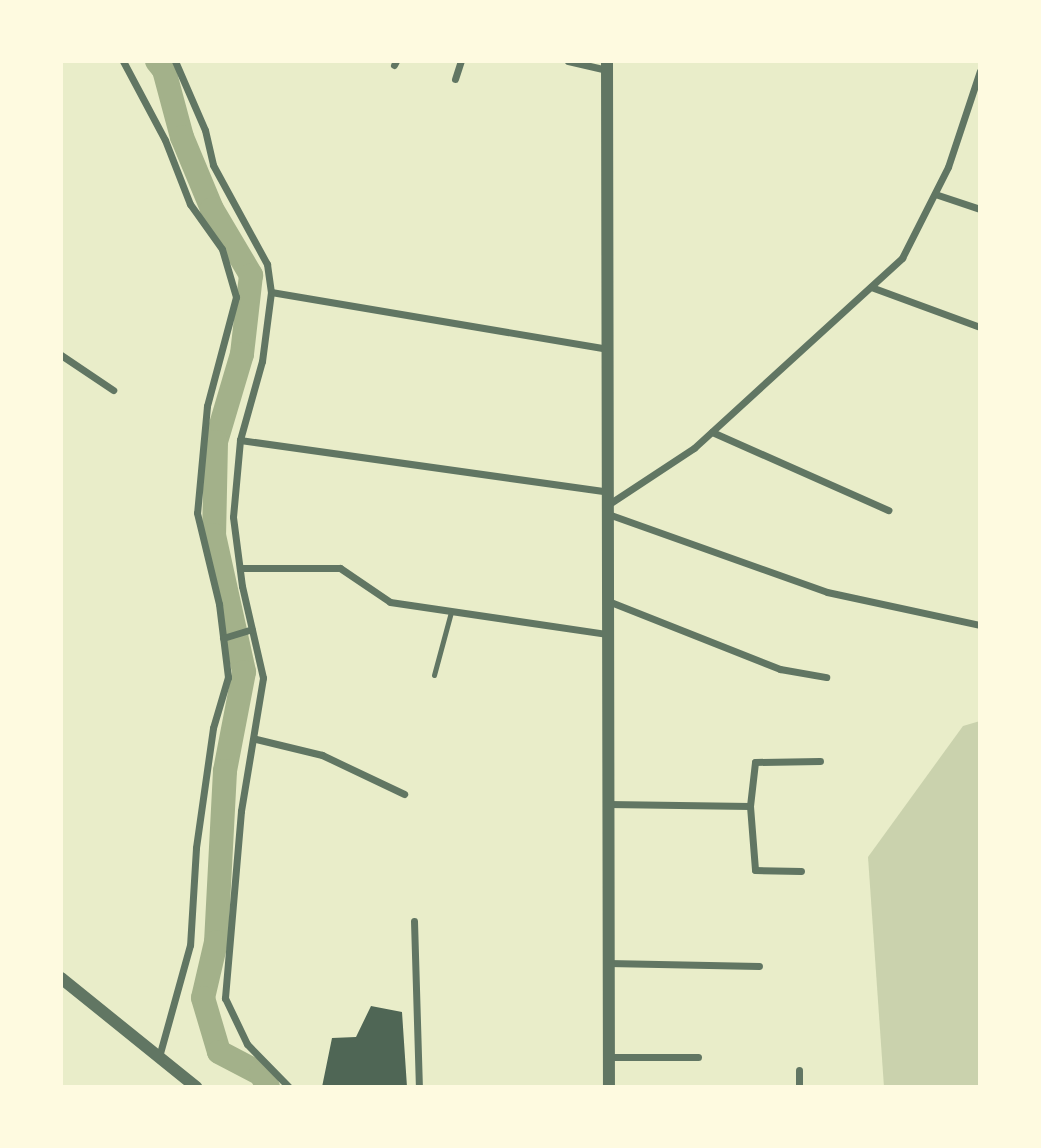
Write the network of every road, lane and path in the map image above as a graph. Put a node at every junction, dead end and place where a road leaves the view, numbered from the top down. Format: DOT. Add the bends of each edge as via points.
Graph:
graph roads {
  1 [pos="123,61"];
  2 [pos="175,61"];
  3 [pos="461,61"];
  4 [pos="568,61"];
  5 [pos="607,65"];
  6 [pos="980,71"];
  7 [pos="455,79"];
  8 [pos="935,194"];
  9 [pos="980,209"];
  10 [pos="871,287"];
  11 [pos="271,292"];
  12 [pos="980,327"];
  13 [pos="608,349"];
  14 [pos="61,355"];
  15 [pos="113,390"];
  16 [pos="712,432"];
  17 [pos="240,440"];
  18 [pos="608,503"];
  19 [pos="888,510"];
  20 [pos="240,568"];
  21 [pos="607,601"];
  22 [pos="450,612"];
  23 [pos="980,625"];
  24 [pos="253,629"];
  25 [pos="608,634"];
  26 [pos="223,638"];
  27 [pos="434,675"];
  28 [pos="826,677"];
  29 [pos="256,739"];
  30 [pos="820,761"];
  31 [pos="404,794"];
  32 [pos="608,804"];
  33 [pos="750,806"];
  34 [pos="801,871"];
  35 [pos="414,921"];
  36 [pos="608,963"];
  37 [pos="759,966"];
  38 [pos="61,978"];
  39 [pos="159,1057"];
  40 [pos="609,1057"];
  41 [pos="698,1057"];
  42 [pos="799,1070"];
  43 [pos="196,1087"];
  44 [pos="289,1087"];
  45 [pos="419,1087"];
  46 [pos="609,1087"];
  47 [pos="799,1087"];
  1 -- 26 [label="street" via="165,140 190,204 222,249 236,297 207,406 197,513"];
  2 -- 11 [label="street" via="205,130 213,165 267,264"];
  3 -- 7 [label="street"];
  4 -- 5 [label="street"];
  5 -- 13 [label="street"];
  6 -- 8 [label="street"];
  8 -- 9 [label="street"];
  8 -- 10 [label="street" via="902,258"];
  10 -- 12 [label="street"];
  10 -- 16 [label="street"];
  11 -- 13 [label="street"];
  11 -- 17 [label="street" via="262,361"];
  13 -- 18 [label="street"];
  14 -- 15 [label="street"];
  16 -- 18 [label="street"];
  16 -- 19 [label="street"];
  17 -- 18 [label="street"];
  17 -- 20 [label="street" via="233,517"];
  18 -- 21 [label="street"];
  18 -- 23 [label="street" via="827,592"];
  20 -- 22 [label="street" via="340,568 390,602"];
  20 -- 24 [label="street"];
  21 -- 25 [label="street"];
  21 -- 28 [label="street" via="780,669"];
  22 -- 25 [label="street"];
  22 -- 27 [label="lane"];
  24 -- 26 [label="street"];
  24 -- 29 [label="street" via="263,678"];
  25 -- 32 [label="street"];
  26 -- 39 [label="street" via="228,677 211,741 196,848 190,945"];
  29 -- 31 [label="street" via="321,755"];
  29 -- 44 [label="street" via="241,811 225,998 247,1044"];
  30 -- 33 [label="street" via="755,762"];
  32 -- 33 [label="street"];
  32 -- 36 [label="street"];
  33 -- 34 [label="street" via="755,870"];
  35 -- 45 [label="street"];
  36 -- 37 [label="street"];
  36 -- 40 [label="street"];
  38 -- 39 [label="street"];
  39 -- 43 [label="street"];
  40 -- 41 [label="street"];
  40 -- 46 [label="street"];
  42 -- 47 [label="street"];
}
